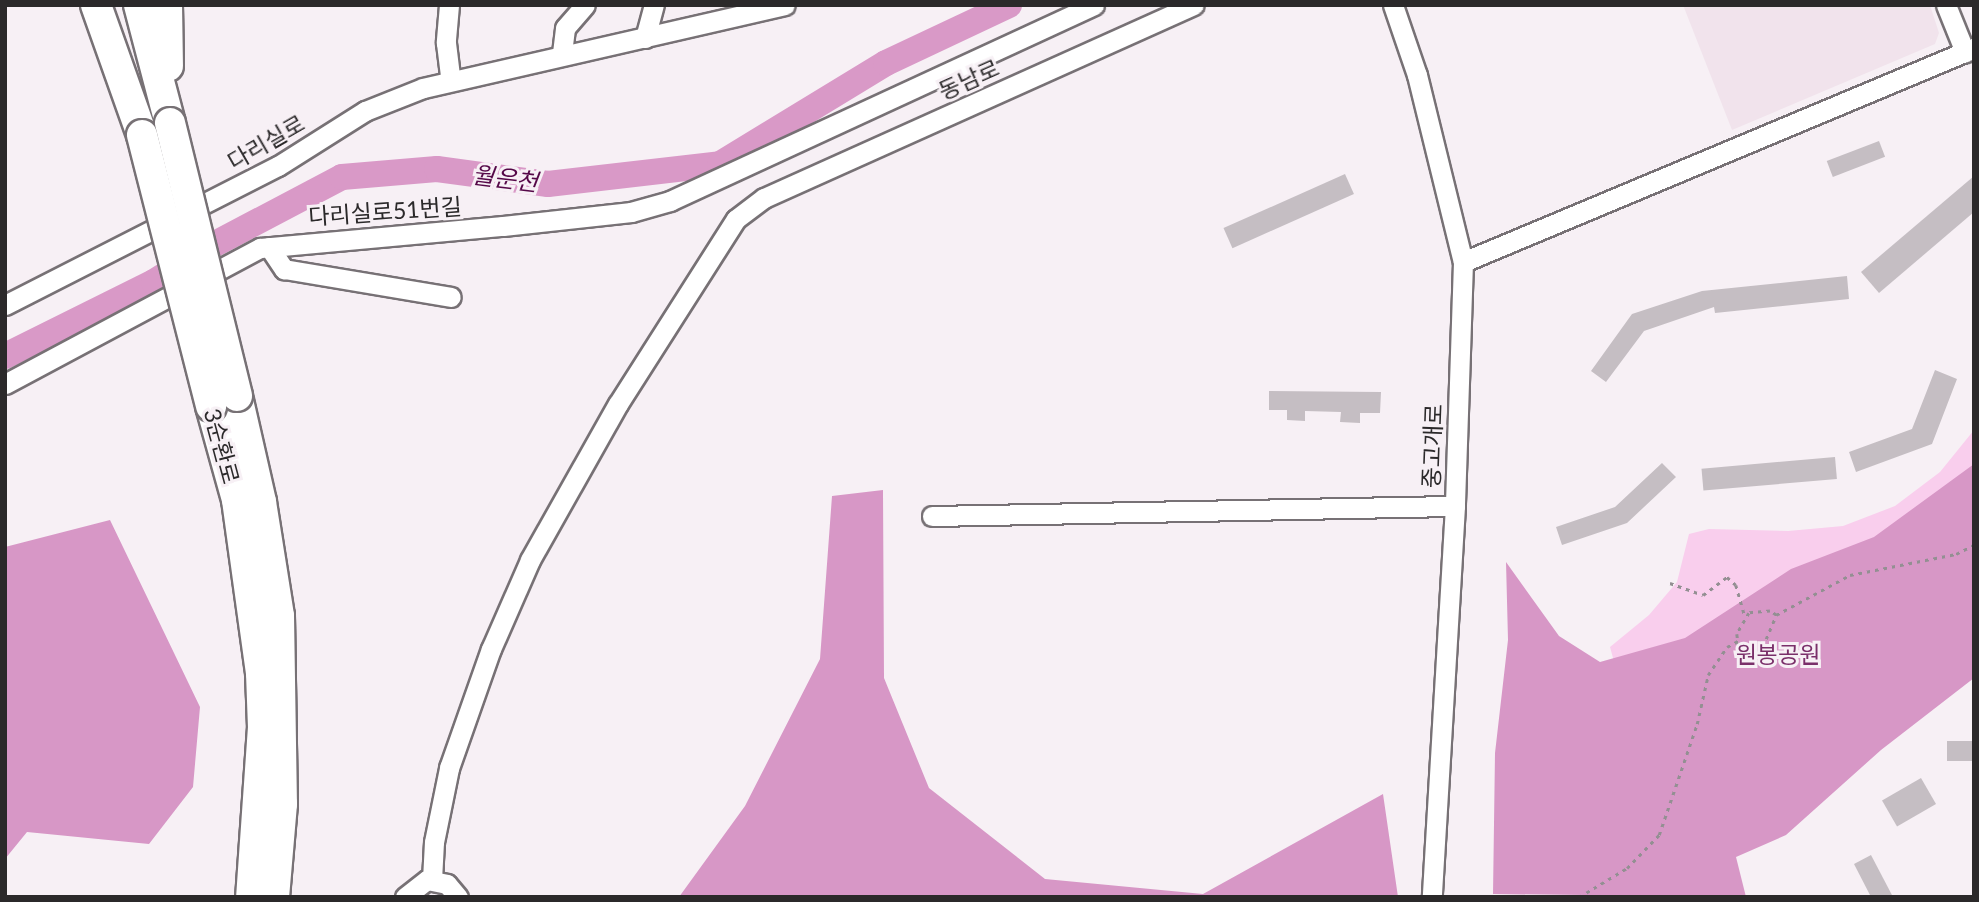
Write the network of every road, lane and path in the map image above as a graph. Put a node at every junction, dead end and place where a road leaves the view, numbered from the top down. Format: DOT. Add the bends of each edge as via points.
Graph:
graph roads {
  1 [pos="96,5"];
  2 [pos="110,5"];
  3 [pos="139,5"];
  4 [pos="167,5"];
  5 [pos="449,5"];
  6 [pos="585,5"];
  7 [pos="654,5"];
  8 [pos="785,5"];
  9 [pos="1094,5"];
  10 [pos="1194,5"];
  11 [pos="1393,5"];
  12 [pos="1946,5"];
  13 [pos="645,38"];
  14 [pos="1969,50"];
  15 [pos="562,53"];
  16 [pos="451,81"];
  17 [pos="170,123"];
  18 [pos="142,135"];
  19 [pos="269,247"];
  20 [pos="1463,262"];
  21 [pos="451,297"];
  22 [pos="5,305"];
  23 [pos="5,384"];
  24 [pos="224,401"];
  25 [pos="1455,506"];
  26 [pos="932,516"];
  27 [pos="1974,545"];
  28 [pos="1670,583"];
  29 [pos="1776,615"];
  30 [pos="1745,617"];
  31 [pos="1738,641"];
  32 [pos="432,880"];
  33 [pos="251,897"];
  34 [pos="274,897"];
  35 [pos="405,897"];
  36 [pos="458,897"];
  37 [pos="1433,897"];
  38 [pos="1579,897"];
  1 -- 18 [label="highway"];
  2 -- 18 [label="highway, 3순환로"];
  3 -- 17 [label="highway, 3순환로"];
  4 -- 17 [label="highway"];
  5 -- 16 [label="street" via="446,43"];
  6 -- 15 [label="street" via="565,28"];
  7 -- 13 [label="street"];
  8 -- 13 [label="street, 다리실로"];
  9 -- 19 [label="street, 다리실로51번길" via="670,201 631,212"];
  10 -- 32 [label="street, 동남로" via="764,198 736,219 618,404 530,560 491,649 449,768 434,842"];
  11 -- 20 [label="street, 중고개로" via="1417,75"];
  12 -- 14 [label="street"];
  13 -- 15 [label="street, 다리실로"];
  14 -- 20 [label="street"];
  15 -- 16 [label="street, 다리실로"];
  16 -- 22 [label="street, 다리실로" via="365,111 278,166"];
  17 -- 24 [label="highway, 3순환로, bridge"];
  18 -- 24 [label="highway, 3순환로, bridge"];
  19 -- 21 [label="street" via="284,269"];
  19 -- 23 [label="street, 다리실로51번길"];
  20 -- 25 [label="street, 중고개로"];
  24 -- 33 [label="highway, 3순환로" via="261,673 263,727"];
  24 -- 34 [label="highway, 3순환로" via="261,502 279,616 282,804"];
  25 -- 26 [label="street"];
  25 -- 37 [label="street, 중고개로"];
  27 -- 29 [label="path" via="1956,554 1850,575"];
  28 -- 30 [label="path" via="1703,595 1727,577 1736,585"];
  29 -- 30 [label="path" via="1770,611"];
  29 -- 31 [label="path" via="1766,639 1751,648 1739,648"];
  30 -- 31 [label="path"];
  31 -- 38 [label="path" via="1727,647 1708,676 1697,724 1659,835 1627,868"];
  32 -- 35 [label="street" via="418,883"];
  32 -- 36 [label="street" via="447,884"];
}
